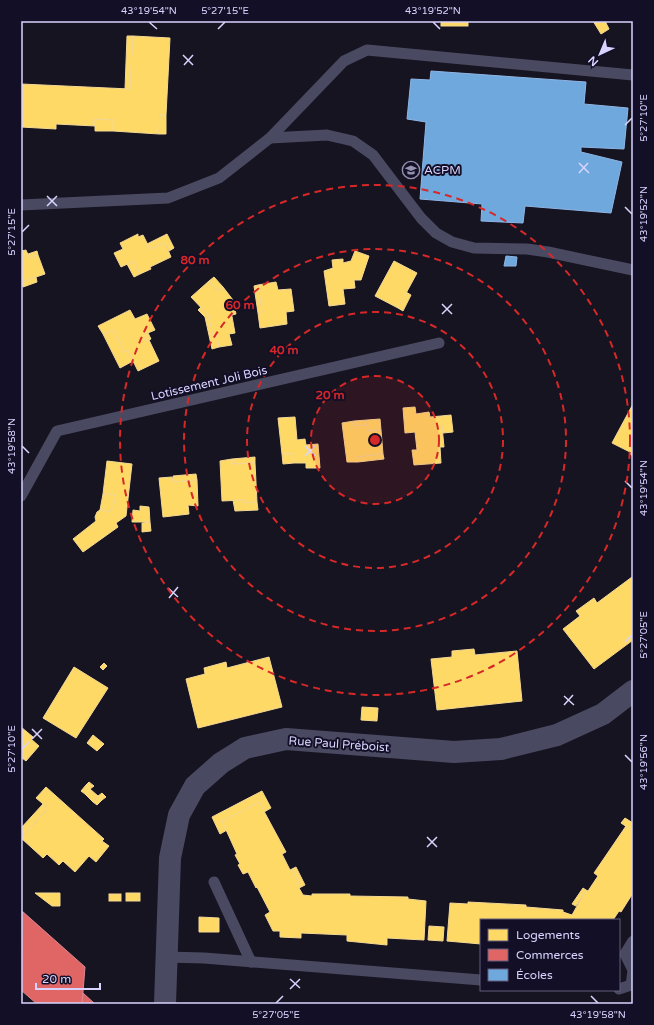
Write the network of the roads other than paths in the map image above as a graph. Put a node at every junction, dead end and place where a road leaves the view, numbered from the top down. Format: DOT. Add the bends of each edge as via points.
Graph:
graph roads {
  1 [pos="633,75"];
  2 [pos="270,138"];
  3 [pos="21,205"];
  4 [pos="633,270"];
  5 [pos="439,343"];
  6 [pos="21,496"];
  7 [pos="633,691"];
  8 [pos="214,882"];
  9 [pos="633,941"];
  10 [pos="166,957"];
  11 [pos="252,962"];
  12 [pos="633,970"];
  13 [pos="480,980"];
  14 [pos="620,989"];
  15 [pos="165,1004"];
  1 -- 2 [label="lane" via="367,50 344,61"];
  2 -- 3 [label="lane" via="219,178 168,198"];
  2 -- 4 [label="lane" via="327,135 353,141 373,155 421,218 452,242 474,248 548,252"];
  5 -- 6 [label="lane, Lotissement Joli Bois" via="57,431"];
  7 -- 10 [label="street, Rue Paul Préboist" via="602,714 557,735 501,749 454,752 286,739 245,748 195,786 179,815 170,858"];
  8 -- 11 [label="lane"];
  9 -- 12 [label="lane" via="625,954"];
  10 -- 11 [label="lane"];
  10 -- 15 [label="street, Rue Paul Préboist"];
  11 -- 13 [label="lane"];
  12 -- 14 [label="lane" via="631,985"];
}
